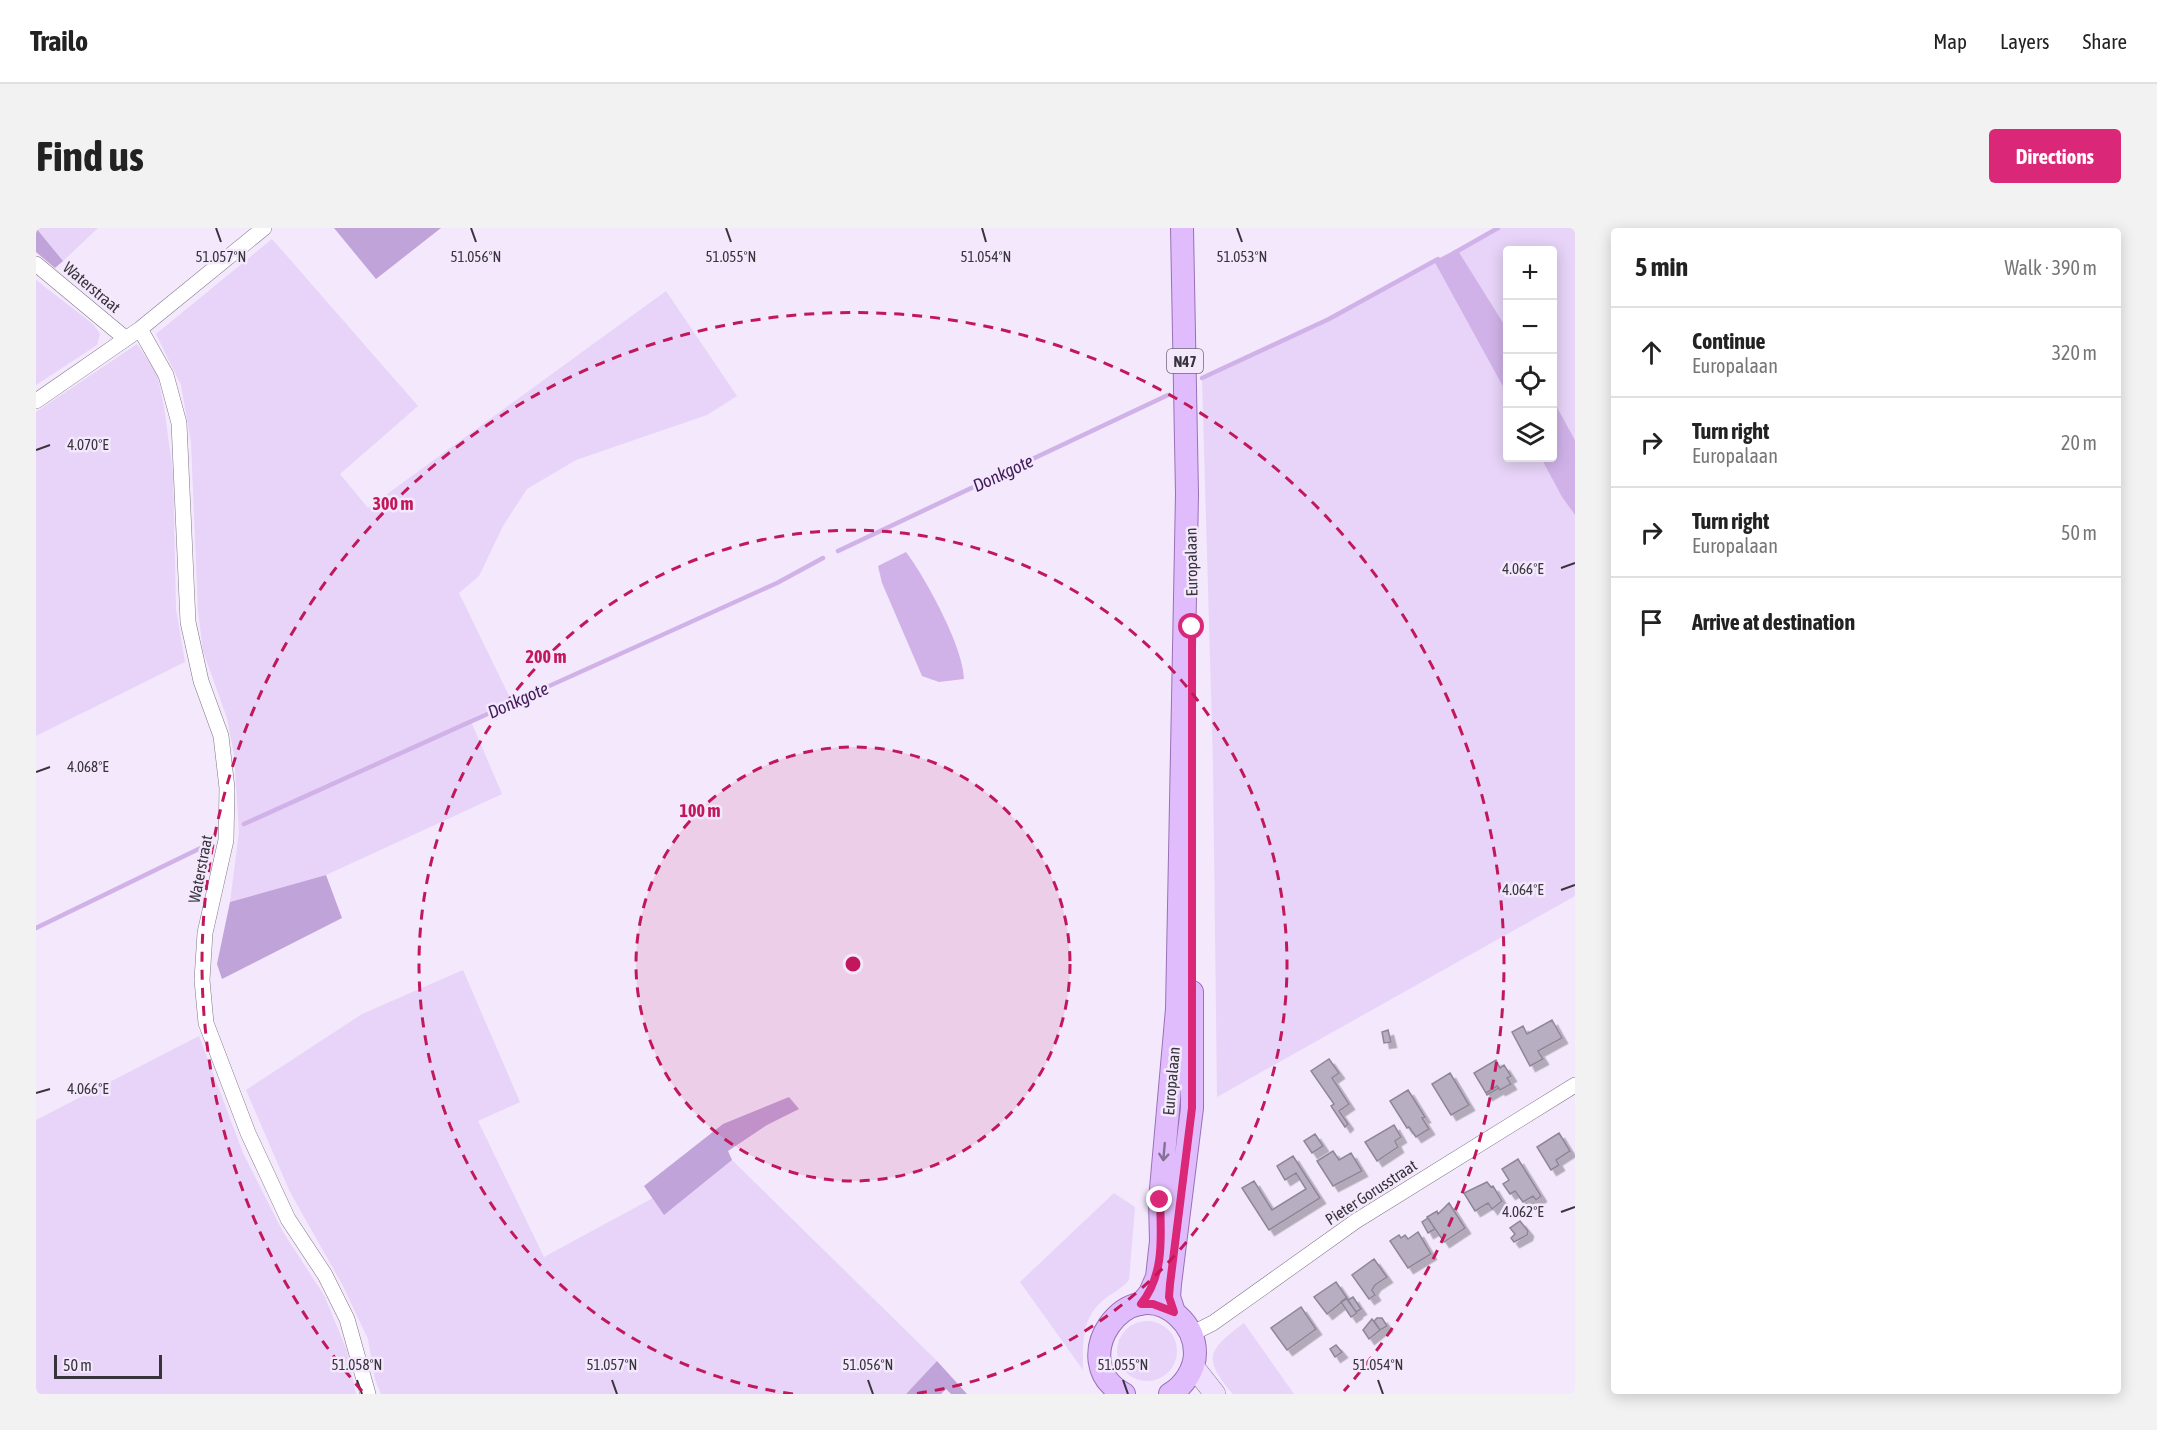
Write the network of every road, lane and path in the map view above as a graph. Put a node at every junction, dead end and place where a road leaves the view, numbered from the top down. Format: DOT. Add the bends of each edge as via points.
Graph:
graph roads {
  1 [pos="264,228"];
  2 [pos="1182,228"];
  3 [pos="36,264"];
  4 [pos="140,329"];
  5 [pos="125,338"];
  6 [pos="36,401"];
  7 [pos="1187,494"];
  8 [pos="1575,1085"];
  9 [pos="1141,1304"];
  10 [pos="1174,1312"];
  11 [pos="1191,1334"];
  12 [pos="1193,1366"];
  13 [pos="1121,1393"];
  14 [pos="1174,1393"];
  15 [pos="368,1394"];
  16 [pos="1215,1394"];
  1 -- 4 [label="street"];
  2 -- 7 [label="main road, Europalaan / N47"];
  3 -- 5 [label="street, Waterstraat"];
  4 -- 5 [label="street"];
  4 -- 15 [label="street, Waterstraat" via="166,375 179,423 188,622 201,681 221,736 227,788 226,840 205,933 202,980 206,1023 248,1133 283,1209 325,1275 347,1319"];
  5 -- 6 [label="street"];
  7 -- 9 [label="main road, Europalaan / N47, one-way" via="1177,1009 1157,1277"];
  7 -- 10 [label="main road, Europalaan / N47" via="1191,529 1192,1108 1170,1284"];
  8 -- 11 [label="street, Pieter Gorusstraat" via="1356,1221 1213,1323"];
  9 -- 10 [label="main road"];
  9 -- 13 [label="main road" via="1113,1319 1103,1332 1099,1348 1108,1380"];
  10 -- 11 [label="main road"];
  11 -- 12 [label="main road"];
  12 -- 14 [label="main road"];
  12 -- 16 [label="main road"];
}
